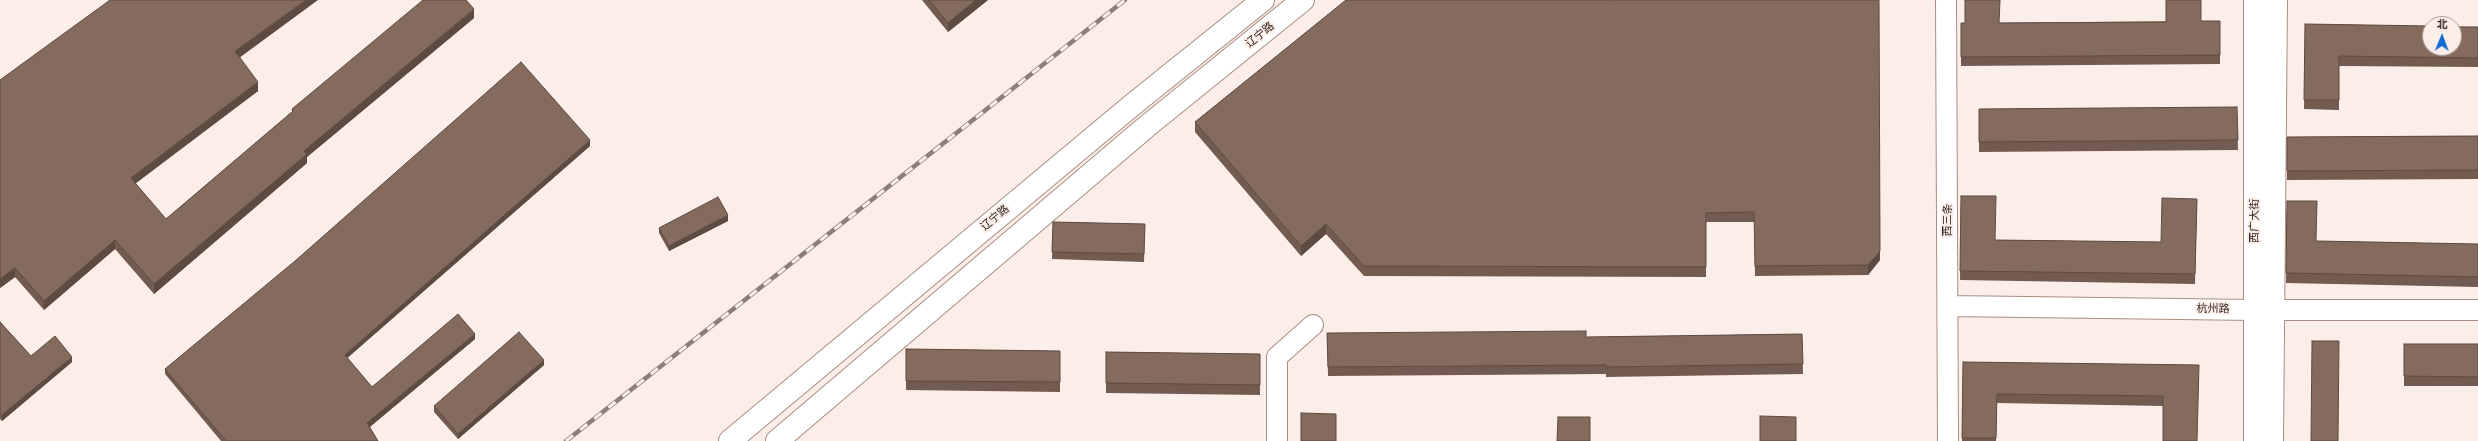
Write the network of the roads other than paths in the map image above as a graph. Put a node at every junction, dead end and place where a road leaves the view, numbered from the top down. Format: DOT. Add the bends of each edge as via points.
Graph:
graph roads {
  1 [pos="1264,0"];
  2 [pos="1303,0"];
  3 [pos="1946,0"];
  4 [pos="2256,0"];
  5 [pos="2276,0"];
  6 [pos="1949,306"];
  7 [pos="2264,310"];
  8 [pos="2478,310"];
  9 [pos="1313,325"];
  10 [pos="730,441"];
  11 [pos="777,441"];
  12 [pos="1277,441"];
  13 [pos="1948,441"];
  14 [pos="2255,441"];
  15 [pos="2272,441"];
  1 -- 10 [label="main road, 辽宁路" via="1125,111"];
  2 -- 11 [label="main road, 辽宁路" via="1146,127"];
  3 -- 6 [label="street, 西三条"];
  4 -- 7 [label="main road, 西广大街"];
  5 -- 7 [label="main road"];
  6 -- 7 [label="street, 杭州路"];
  6 -- 13 [label="street, 西三条"];
  7 -- 8 [label="street, 杭州路"];
  7 -- 14 [label="main road, 西广大街"];
  7 -- 15 [label="main road"];
  9 -- 12 [label="street" via="1277,357"];
}
